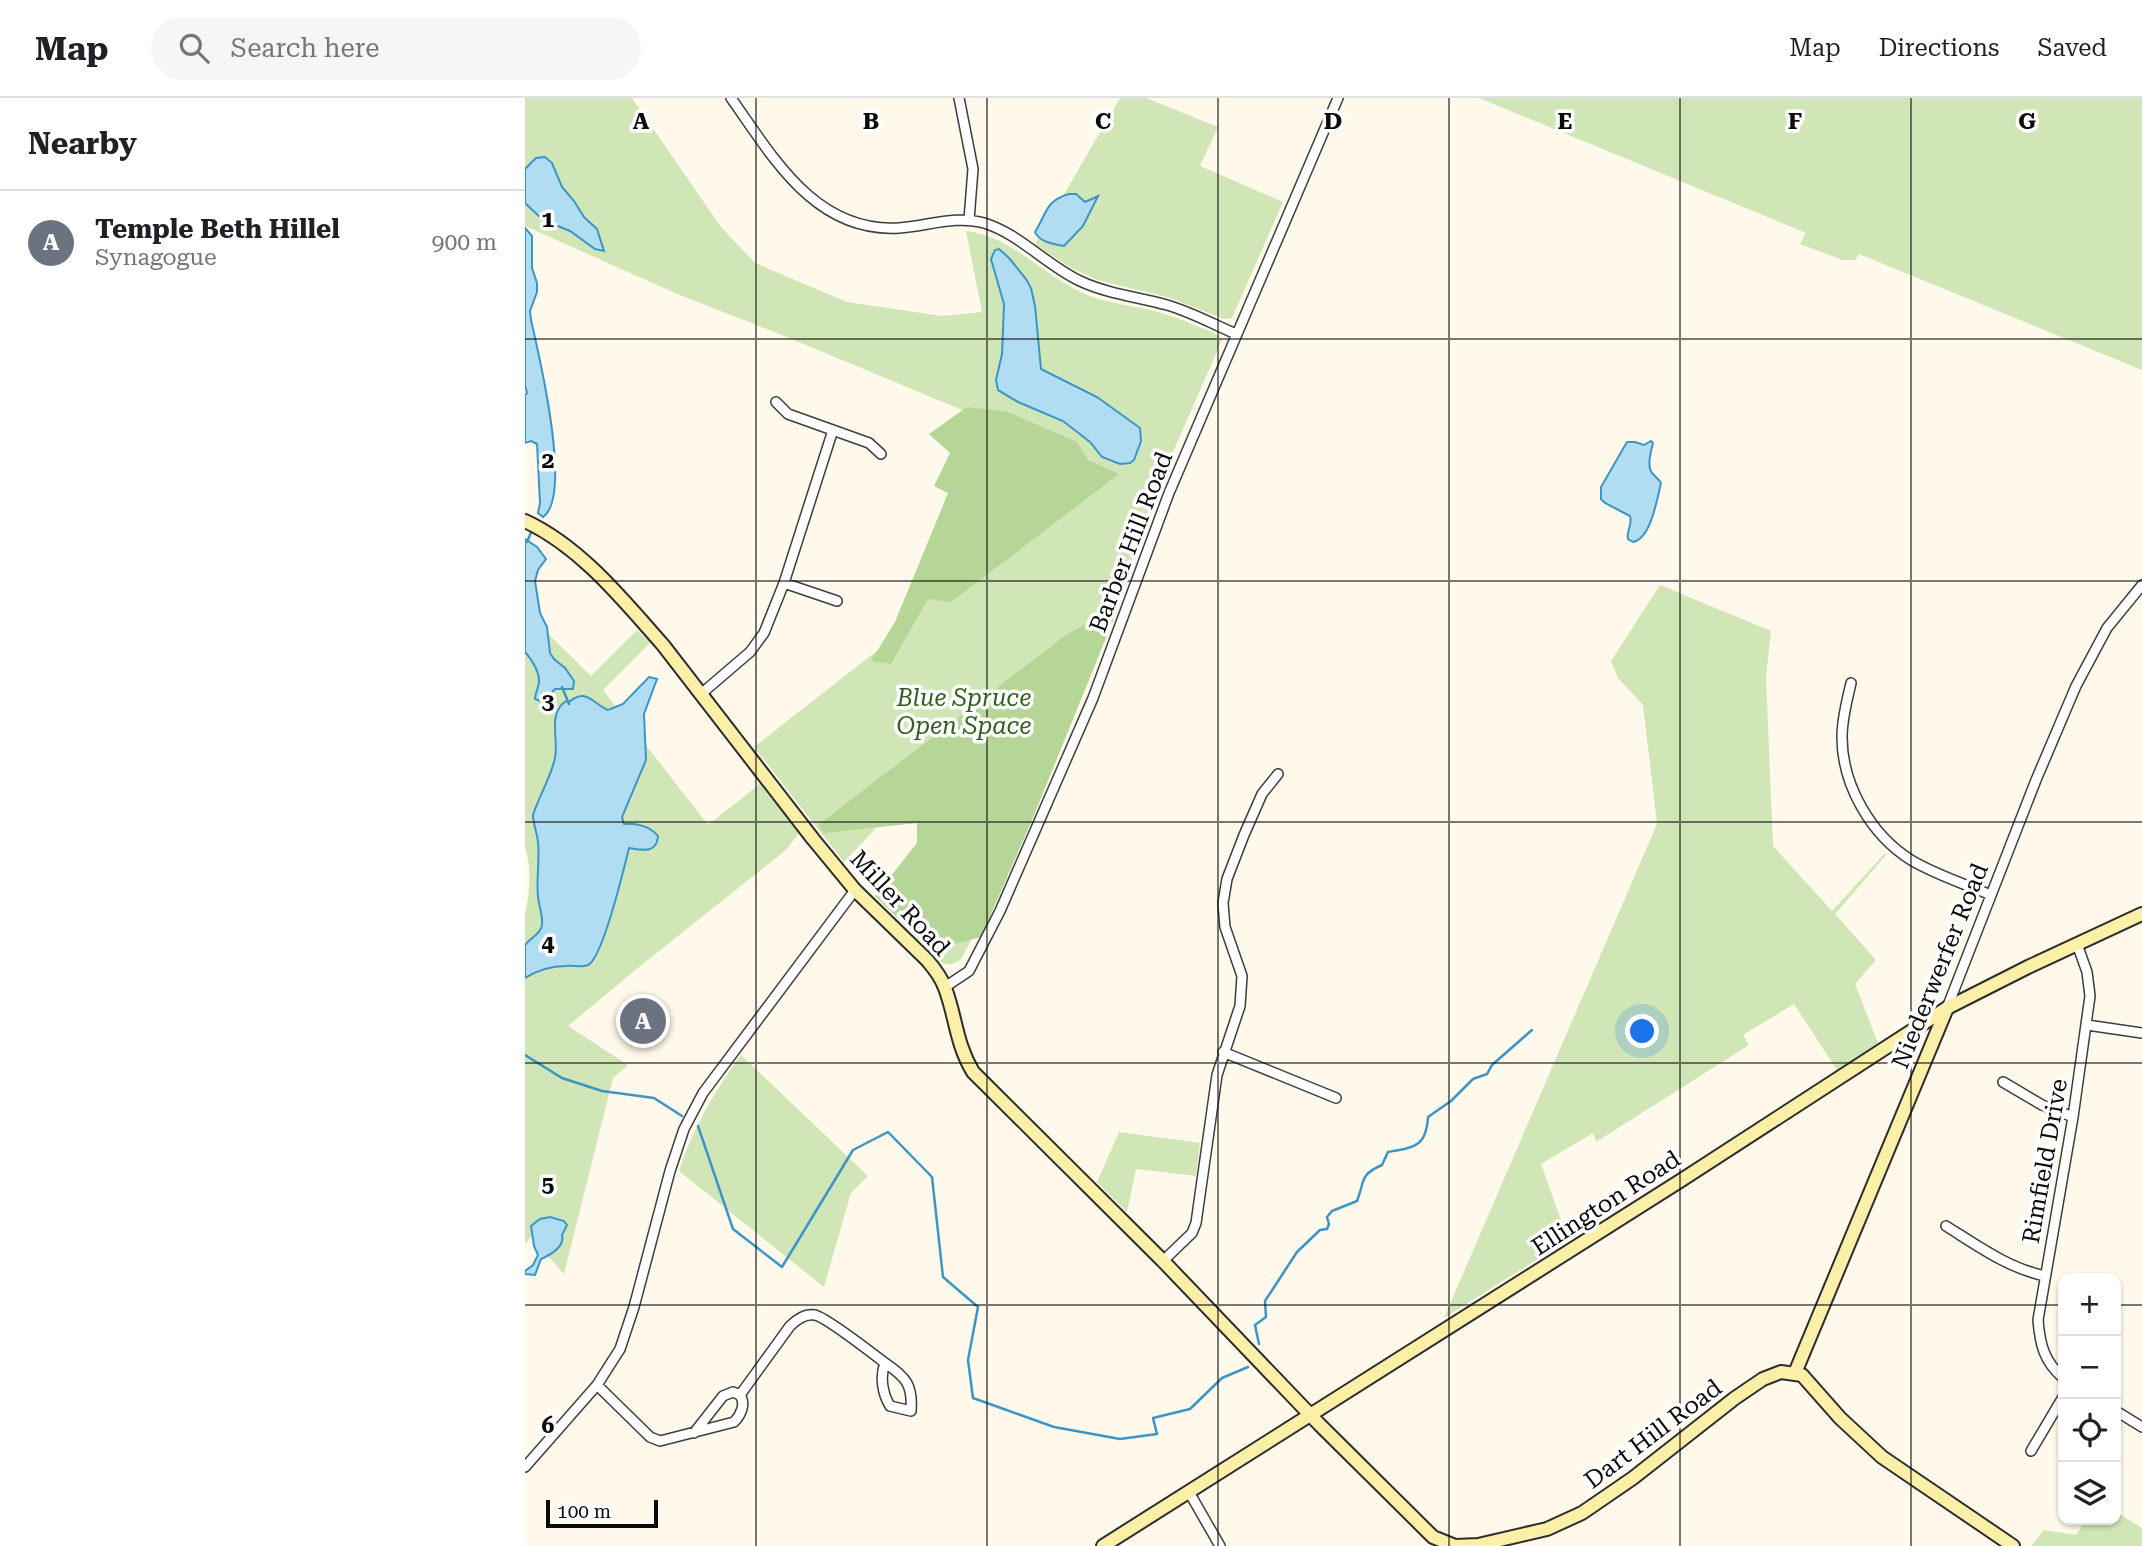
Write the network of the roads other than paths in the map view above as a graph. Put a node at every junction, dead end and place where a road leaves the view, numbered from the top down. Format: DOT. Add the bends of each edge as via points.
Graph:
graph roads {
  1 [pos="730,98"];
  2 [pos="958,98"];
  3 [pos="1338,98"];
  4 [pos="969,220"];
  5 [pos="1236,334"];
  6 [pos="776,402"];
  7 [pos="833,430"];
  8 [pos="881,454"];
  9 [pos="525,521"];
  10 [pos="784,583"];
  11 [pos="2142,585"];
  12 [pos="837,601"];
  13 [pos="1851,683"];
  14 [pos="701,694"];
  15 [pos="1278,774"];
  16 [pos="855,890"];
  17 [pos="1991,895"];
  18 [pos="2142,914"];
  19 [pos="2077,944"];
  20 [pos="945,987"];
  21 [pos="1947,1008"];
  22 [pos="2087,1025"];
  23 [pos="2142,1033"];
  24 [pos="1223,1052"];
  25 [pos="2003,1082"];
  26 [pos="1336,1098"];
  27 [pos="2073,1116"];
  28 [pos="1946,1226"];
  29 [pos="1163,1261"];
  30 [pos="2045,1276"];
  31 [pos="885,1363"];
  32 [pos="1795,1373"];
  33 [pos="2058,1373"];
  34 [pos="597,1385"];
  35 [pos="740,1395"];
  36 [pos="2062,1399"];
  37 [pos="1311,1415"];
  38 [pos="2121,1415"];
  39 [pos="2142,1427"];
  40 [pos="694,1433"];
  41 [pos="2031,1451"];
  42 [pos="525,1467"];
  43 [pos="1189,1492"];
  44 [pos="1103,1546"];
  45 [pos="1220,1546"];
  46 [pos="2013,1546"];
  1 -- 4 [label="street" via="789,178 841,217 888,228"];
  2 -- 4 [label="street" via="972,163"];
  3 -- 5 [label="street, Barber Hill Road"];
  4 -- 5 [label="street" via="1006,233 1087,284 1178,308"];
  5 -- 20 [label="street, Barber Hill Road" via="1169,492 1093,698 1000,911 969,971"];
  6 -- 7 [label="street" via="788,414"];
  7 -- 8 [label="street" via="869,443"];
  7 -- 10 [label="street"];
  9 -- 14 [label="street, Miller Road" via="593,570 663,645"];
  10 -- 12 [label="street"];
  10 -- 14 [label="street" via="764,634"];
  11 -- 17 [label="street, Niederwerfer Road" via="2090,657"];
  13 -- 17 [label="street" via="1843,717 1844,760 1870,822 1911,860"];
  14 -- 16 [label="street, Miller Road"];
  15 -- 24 [label="street" via="1262,794 1227,879 1225,927 1242,976 1240,1006"];
  16 -- 20 [label="street, Miller Road" via="927,960"];
  16 -- 34 [label="street" via="703,1093 684,1129 631,1318 620,1349"];
  17 -- 21 [label="street, Niederwerfer Road"];
  18 -- 19 [label="street, Ellington Road"];
  19 -- 21 [label="street, Ellington Road"];
  19 -- 22 [label="street, Rimfield Drive" via="2090,996"];
  20 -- 29 [label="street, Miller Road" via="958,1041 973,1072"];
  21 -- 32 [label="street, Niederwerfer Road"];
  21 -- 37 [label="street, Ellington Road"];
  22 -- 23 [label="street"];
  22 -- 27 [label="street, Rimfield Drive"];
  24 -- 26 [label="street"];
  24 -- 29 [label="street" via="1196,1223 1192,1233"];
  25 -- 27 [label="street" via="2042,1105"];
  27 -- 30 [label="street, Rimfield Drive"];
  28 -- 30 [label="street" via="2003,1262"];
  29 -- 37 [label="street, Miller Road"];
  30 -- 33 [label="street, Rimfield Drive" via="2038,1321 2040,1344"];
  31 -- 31 [label="street" via="908,1382 911,1411 890,1406 885,1399"];
  31 -- 35 [label="street" via="821,1317 806,1315 790,1326"];
  32 -- 37 [label="street, Dart Hill Road" via="1781,1372 1763,1379 1583,1513 1547,1529 1478,1545 1455,1546 1433,1537"];
  32 -- 46 [label="street" via="1882,1457"];
  34 -- 40 [label="street" via="655,1440"];
  34 -- 42 [label="street"];
  35 -- 40 [label="street" via="723,1396"];
  35 -- 40 [label="street" via="743,1405 737,1420"];
  36 -- 41 [label="street"];
  37 -- 43 [label="street, Ellington Road"];
  38 -- 39 [label="street"];
  43 -- 44 [label="street, Ellington Road"];
  43 -- 45 [label="street"];
}
